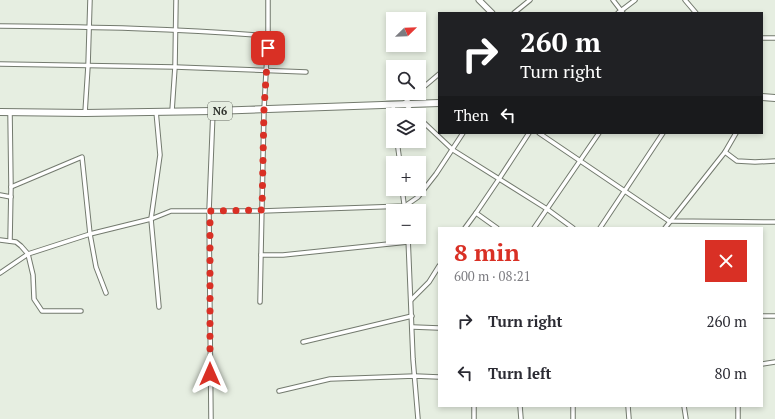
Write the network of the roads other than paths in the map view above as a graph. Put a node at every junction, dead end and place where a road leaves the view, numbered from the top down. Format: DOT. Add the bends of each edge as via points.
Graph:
graph roads {
  1 [pos="90,0"];
  2 [pos="176,0"];
  3 [pos="268,0"];
  4 [pos="480,0"];
  5 [pos="530,0"];
  6 [pos="613,0"];
  7 [pos="635,0"];
  8 [pos="685,0"];
  9 [pos="491,12"];
  10 [pos="515,12"];
  11 [pos="620,12"];
  12 [pos="695,12"];
  13 [pos="0,26"];
  14 [pos="89,27"];
  15 [pos="176,31"];
  16 [pos="268,36"];
  17 [pos="763,38"];
  18 [pos="775,38"];
  19 [pos="0,64"];
  20 [pos="88,66"];
  21 [pos="175,67"];
  22 [pos="266,70"];
  23 [pos="306,72"];
  24 [pos="438,75"];
  25 [pos="426,85"];
  26 [pos="763,97"];
  27 [pos="775,98"];
  28 [pos="409,100"];
  29 [pos="438,104"];
  30 [pos="393,105"];
  31 [pos="404,105"];
  32 [pos="393,108"];
  33 [pos="408,108"];
  34 [pos="264,109"];
  35 [pos="156,111"];
  36 [pos="172,111"];
  37 [pos="213,111"];
  38 [pos="0,112"];
  39 [pos="10,112"];
  40 [pos="85,113"];
  41 [pos="426,125"];
  42 [pos="462,134"];
  43 [pos="528,134"];
  44 [pos="540,134"];
  45 [pos="598,134"];
  46 [pos="662,134"];
  47 [pos="735,134"];
  48 [pos="453,150"];
  49 [pos="725,152"];
  50 [pos="579,161"];
  51 [pos="775,161"];
  52 [pos="499,179"];
  53 [pos="11,187"];
  54 [pos="625,191"];
  55 [pos="0,195"];
  56 [pos="11,197"];
  57 [pos="408,204"];
  58 [pos="386,207"];
  59 [pos="547,209"];
  60 [pos="262,210"];
  61 [pos="210,211"];
  62 [pos="476,213"];
  63 [pos="151,219"];
  64 [pos="670,221"];
  65 [pos="775,222"];
  66 [pos="465,227"];
  67 [pos="496,227"];
  68 [pos="535,227"];
  69 [pos="572,227"];
  70 [pos="601,227"];
  71 [pos="666,227"];
  72 [pos="90,234"];
  73 [pos="0,240"];
  74 [pos="10,241"];
  75 [pos="389,244"];
  76 [pos="408,244"];
  77 [pos="28,254"];
  78 [pos="261,255"];
  79 [pos="438,268"];
  80 [pos="0,273"];
  81 [pos="106,293"];
  82 [pos="411,300"];
  83 [pos="260,302"];
  84 [pos="159,307"];
  85 [pos="82,311"];
  86 [pos="412,316"];
  87 [pos="763,316"];
  88 [pos="775,316"];
  89 [pos="412,327"];
  90 [pos="438,328"];
  91 [pos="303,342"];
  92 [pos="763,360"];
  93 [pos="775,362"];
  94 [pos="768,363"];
  95 [pos="763,364"];
  96 [pos="415,376"];
  97 [pos="438,377"];
  98 [pos="280,391"];
  99 [pos="474,407"];
  100 [pos="520,407"];
  101 [pos="573,407"];
  102 [pos="628,407"];
  103 [pos="684,407"];
  104 [pos="738,407"];
  105 [pos="211,419"];
  106 [pos="418,419"];
  107 [pos="474,419"];
  108 [pos="522,419"];
  109 [pos="573,419"];
  110 [pos="628,419"];
  111 [pos="686,419"];
  112 [pos="738,419"];
  1 -- 14 [label="street"];
  2 -- 15 [label="street"];
  3 -- 16 [label="street"];
  4 -- 9 [label="main road"];
  5 -- 10 [label="street"];
  6 -- 11 [label="street"];
  7 -- 11 [label="street"];
  8 -- 12 [label="street"];
  13 -- 14 [label="street"];
  14 -- 15 [label="street"];
  14 -- 20 [label="street"];
  15 -- 16 [label="street"];
  15 -- 21 [label="street"];
  16 -- 22 [label="street"];
  17 -- 18 [label="street"];
  19 -- 20 [label="street"];
  20 -- 21 [label="street"];
  20 -- 40 [label="street"];
  21 -- 22 [label="street"];
  21 -- 36 [label="street"];
  22 -- 23 [label="street"];
  22 -- 34 [label="street"];
  24 -- 25 [label="street"];
  26 -- 27 [label="highway"];
  28 -- 31 [label="street"];
  29 -- 31 [label="highway, N6"];
  30 -- 31 [label="highway, N6"];
  30 -- 32 [label="street"];
  30 -- 34 [label="highway, N6"];
  31 -- 33 [label="street"];
  34 -- 37 [label="highway, N6"];
  34 -- 60 [label="street"];
  35 -- 36 [label="highway, N6"];
  35 -- 40 [label="highway, N6"];
  35 -- 63 [label="street" via="160,155"];
  36 -- 37 [label="highway, N6"];
  37 -- 61 [label="street"];
  38 -- 39 [label="highway, N6"];
  39 -- 40 [label="highway, N6"];
  39 -- 53 [label="street"];
  41 -- 48 [label="street"];
  42 -- 48 [label="street"];
  43 -- 52 [label="street"];
  44 -- 50 [label="street"];
  45 -- 50 [label="street"];
  46 -- 54 [label="street"];
  47 -- 49 [label="street"];
  48 -- 52 [label="street"];
  48 -- 57 [label="street" via="418,197"];
  49 -- 51 [label="street" via="737,161"];
  49 -- 64 [label="street"];
  50 -- 54 [label="street"];
  50 -- 59 [label="street"];
  52 -- 59 [label="street"];
  52 -- 62 [label="street"];
  53 -- 56 [label="street"];
  53 -- 72 [label="street" via="82,157"];
  54 -- 64 [label="street"];
  54 -- 70 [label="street"];
  55 -- 56 [label="street"];
  56 -- 74 [label="street"];
  58 -- 60 [label="street"];
  59 -- 68 [label="street"];
  59 -- 69 [label="street"];
  60 -- 61 [label="street"];
  60 -- 78 [label="street"];
  61 -- 63 [label="street" via="171,211"];
  61 -- 105 [label="street"];
  62 -- 66 [label="street"];
  62 -- 67 [label="street"];
  63 -- 72 [label="street"];
  63 -- 84 [label="street"];
  64 -- 65 [label="street"];
  64 -- 71 [label="street"];
  72 -- 77 [label="street"];
  72 -- 81 [label="street" via="96,267"];
  73 -- 74 [label="street"];
  74 -- 77 [label="street" via="21,246"];
  75 -- 78 [label="street"];
  76 -- 82 [label="street"];
  77 -- 80 [label="street"];
  77 -- 85 [label="street" via="33,275 34,299 42,311"];
  78 -- 83 [label="street"];
  79 -- 82 [label="street" via="429,282"];
  82 -- 86 [label="street"];
  86 -- 89 [label="street"];
  86 -- 91 [label="street"];
  87 -- 88 [label="street"];
  89 -- 90 [label="street"];
  89 -- 96 [label="street"];
  92 -- 94 [label="street"];
  93 -- 94 [label="street"];
  94 -- 95 [label="street"];
  96 -- 97 [label="street"];
  96 -- 98 [label="street" via="330,379"];
  96 -- 106 [label="street"];
  99 -- 107 [label="street"];
  100 -- 108 [label="street"];
  101 -- 109 [label="street"];
  102 -- 110 [label="street"];
  103 -- 111 [label="street"];
  104 -- 112 [label="street"];
}
